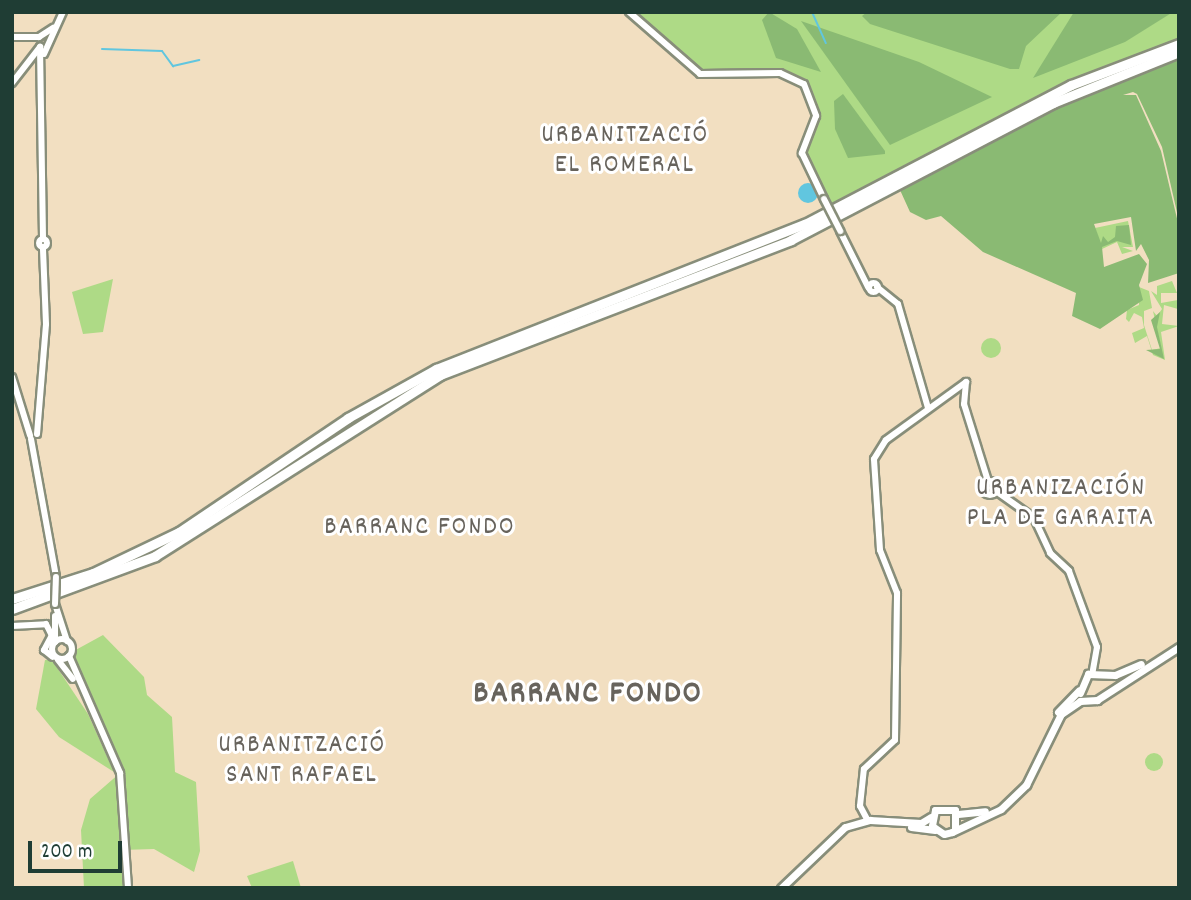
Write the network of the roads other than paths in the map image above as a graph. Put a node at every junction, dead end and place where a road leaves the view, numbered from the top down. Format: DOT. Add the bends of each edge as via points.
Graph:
graph roads {
  1 [pos="628,12"];
  2 [pos="63,13"];
  3 [pos="12,37"];
  4 [pos="39,43"];
  5 [pos="1179,44"];
  6 [pos="1179,52"];
  7 [pos="12,83"];
  8 [pos="12,377"];
  9 [pos="928,408"];
  10 [pos="34,434"];
  11 [pos="988,481"];
  12 [pos="996,491"];
  13 [pos="12,599"];
  14 [pos="55,604"];
  15 [pos="12,609"];
  16 [pos="12,626"];
  17 [pos="54,640"];
  18 [pos="66,640"];
  19 [pos="1179,645"];
  20 [pos="69,656"];
  21 [pos="55,657"];
  22 [pos="1096,675"];
  23 [pos="80,689"];
  24 [pos="1079,690"];
  25 [pos="1105,693"];
  26 [pos="1090,701"];
  27 [pos="958,814"];
  28 [pos="931,817"];
  29 [pos="868,821"];
  30 [pos="935,830"];
  31 [pos="955,830"];
  32 [pos="130,888"];
  33 [pos="781,888"];
  34 [pos="788,888"];
  1 -- 9 [label="street, bridge" via="703,75 780,73 804,84 816,116 802,153 863,277 898,304"];
  2 -- 4 [label="street"];
  3 -- 4 [label="street"];
  4 -- 7 [label="street"];
  4 -- 10 [label="street" via="46,324"];
  5 -- 13 [label="highway" via="1071,85 805,224 436,369 348,418 179,532 93,573"];
  6 -- 15 [label="highway" via="1053,103 781,245 440,376 156,556"];
  8 -- 10 [label="street"];
  9 -- 11 [label="street" via="967,382 964,404"];
  9 -- 29 [label="street" via="883,443 874,459 880,550 897,593 895,740 864,769 860,806"];
  10 -- 14 [label="street, bridge" via="56,577"];
  11 -- 12 [label="street"];
  11 -- 12 [label="street" via="984,492"];
  12 -- 22 [label="street" via="1034,517 1050,553 1069,571 1097,647"];
  14 -- 17 [label="street"];
  14 -- 18 [label="street"];
  16 -- 17 [label="street" via="47,624"];
  17 -- 18 [label="street"];
  17 -- 21 [label="street"];
  17 -- 21 [label="street" via="44,649"];
  18 -- 20 [label="street"];
  19 -- 22 [label="main road" via="1115,675"];
  19 -- 25 [label="main road"];
  20 -- 21 [label="street"];
  20 -- 23 [label="street"];
  21 -- 23 [label="street"];
  22 -- 24 [label="main road"];
  22 -- 25 [label="main road"];
  23 -- 32 [label="street" via="120,773"];
  24 -- 26 [label="main road"];
  24 -- 27 [label="main road" via="1048,725 1012,796 981,813"];
  25 -- 26 [label="main road"];
  26 -- 31 [label="main road" via="1061,714 1026,785 992,813"];
  27 -- 28 [label="main road" via="943,806"];
  27 -- 31 [label="main road"];
  28 -- 29 [label="main road" via="921,823"];
  28 -- 30 [label="main road"];
  29 -- 33 [label="main road" via="845,827"];
  30 -- 31 [label="main road"];
  30 -- 34 [label="main road" via="874,824 853,829"];
}
